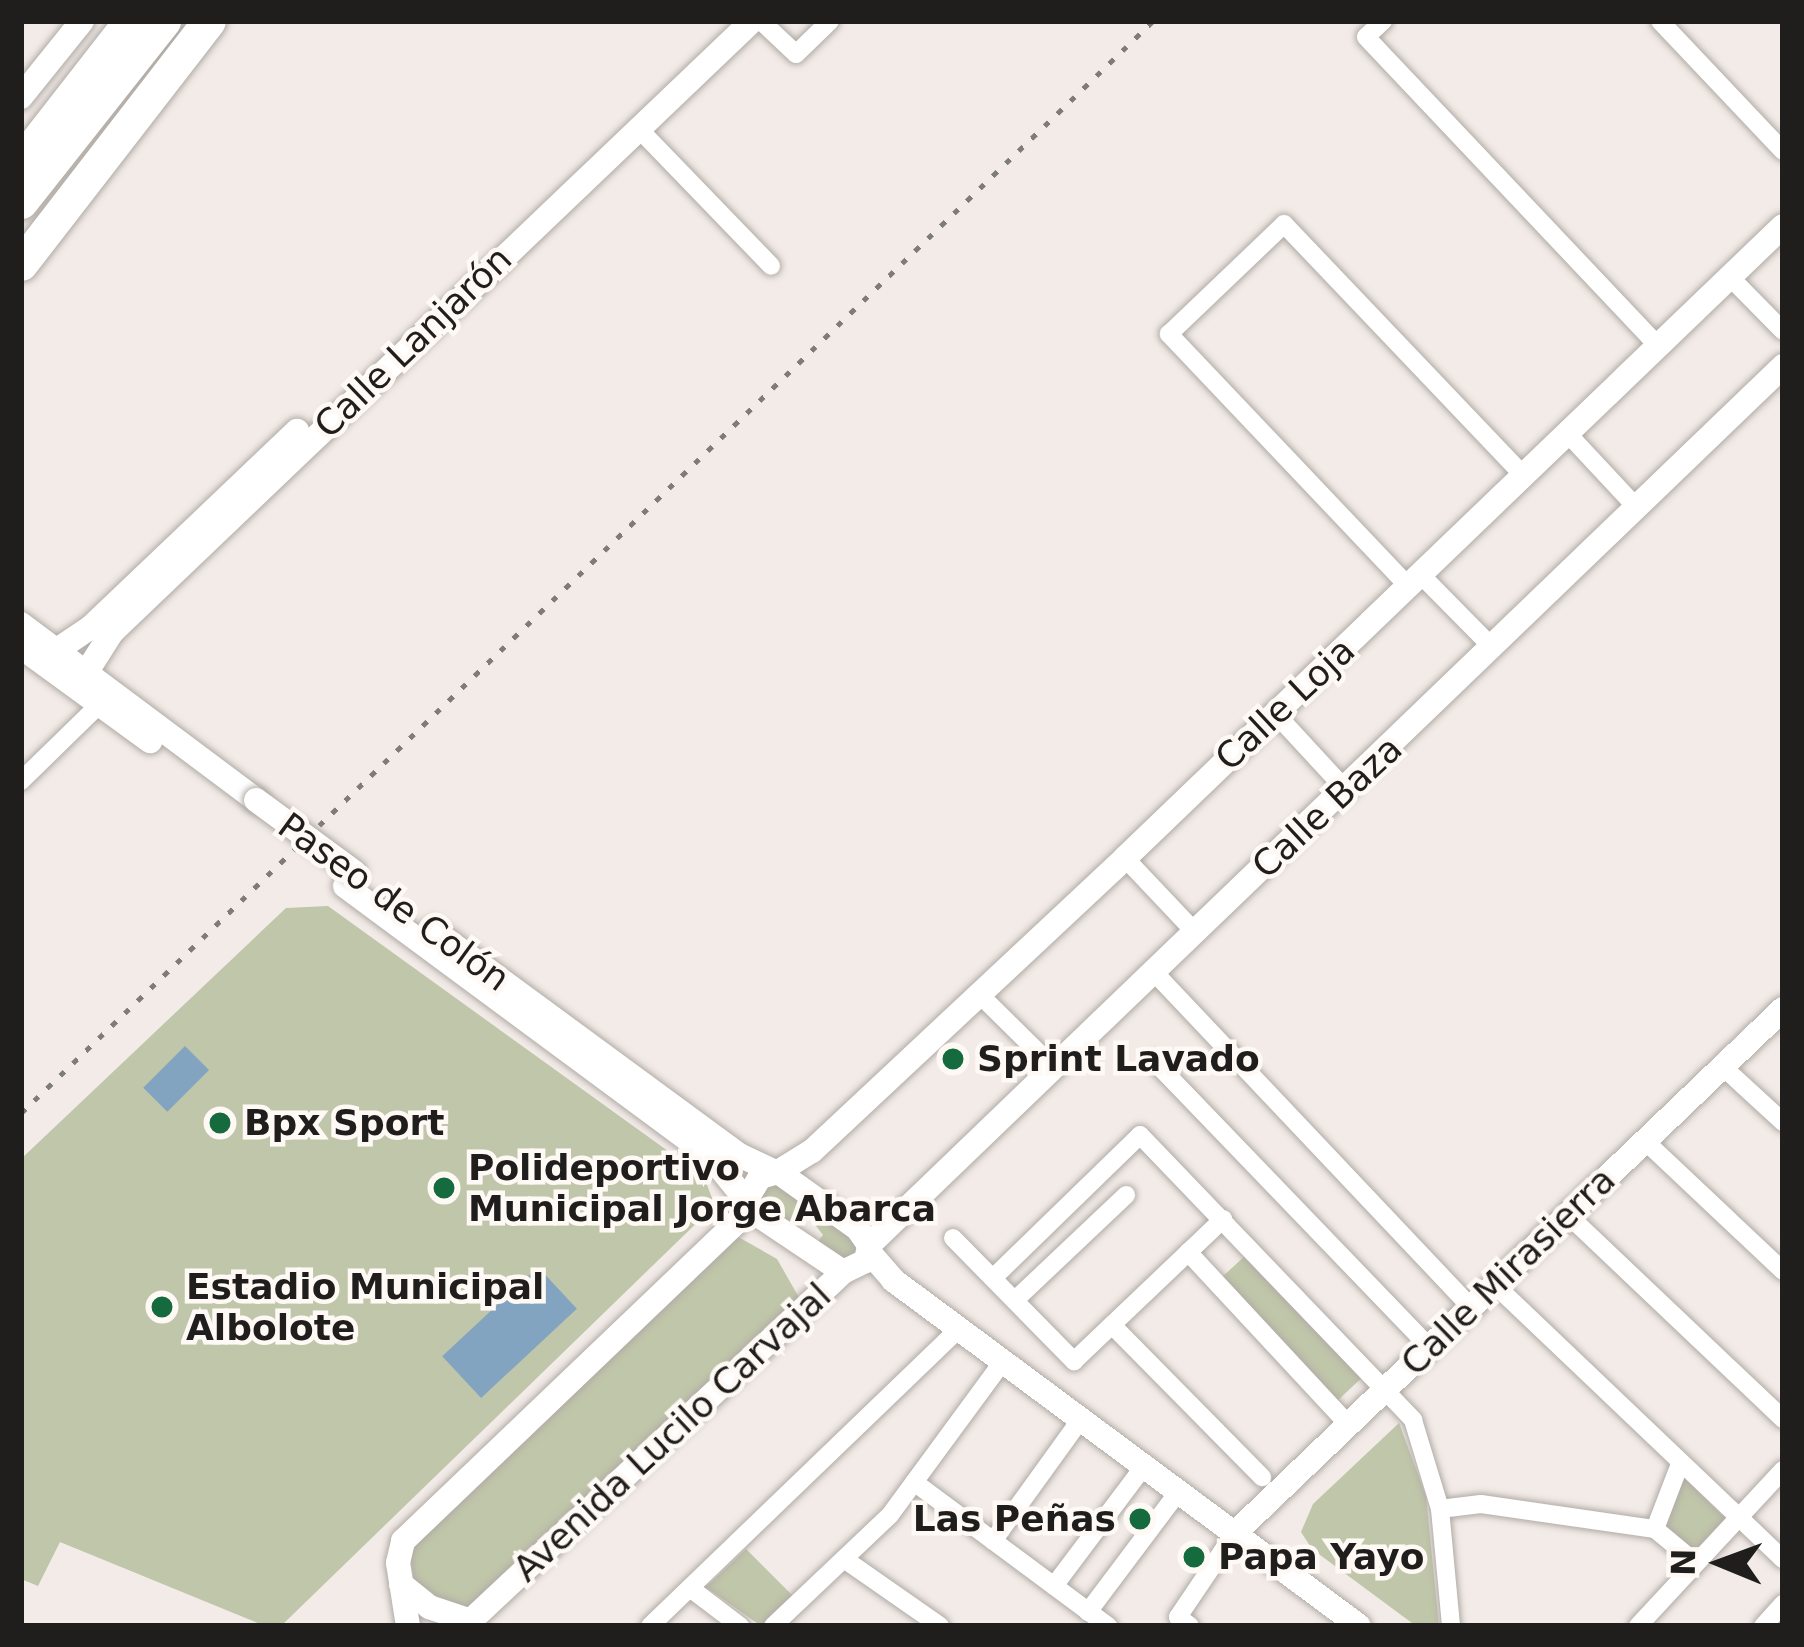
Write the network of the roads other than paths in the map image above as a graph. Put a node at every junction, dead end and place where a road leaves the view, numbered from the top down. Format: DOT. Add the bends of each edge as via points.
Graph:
graph roads {
  1 [pos="82,21"];
  2 [pos="130,21"];
  3 [pos="164,21"];
  4 [pos="209,21"];
  5 [pos="730,21"];
  6 [pos="752,21"];
  7 [pos="761,21"];
  8 [pos="830,21"];
  9 [pos="1383,21"];
  10 [pos="1660,21"];
  11 [pos="21,97"];
  12 [pos="638,127"];
  13 [pos="1783,151"];
  14 [pos="21,161"];
  15 [pos="21,202"];
  16 [pos="1783,226"];
  17 [pos="21,264"];
  18 [pos="771,266"];
  19 [pos="1731,278"];
  20 [pos="1783,331"];
  21 [pos="1659,347"];
  22 [pos="1783,366"];
  23 [pos="1568,434"];
  24 [pos="1524,476"];
  25 [pos="1637,508"];
  26 [pos="1415,581"];
  27 [pos="21,624"];
  28 [pos="21,647"];
  29 [pos="1493,648"];
  30 [pos="57,650"];
  31 [pos="86,673"];
  32 [pos="100,704"];
  33 [pos="1274,712"];
  34 [pos="21,781"];
  35 [pos="1347,790"];
  36 [pos="252,807"];
  37 [pos="1125,859"];
  38 [pos="350,879"];
  39 [pos="1193,931"];
  40 [pos="1152,970"];
  41 [pos="978,993"];
  42 [pos="1783,1009"];
  43 [pos="1155,1062"];
  44 [pos="1052,1065"];
  45 [pos="1723,1066"];
  46 [pos="1783,1122"];
  47 [pos="1644,1140"];
  48 [pos="776,1171"];
  49 [pos="1126,1195"];
  50 [pos="749,1203"];
  51 [pos="1567,1214"];
  52 [pos="1223,1219"];
  53 [pos="953,1238"];
  54 [pos="1189,1252"];
  55 [pos="860,1260"];
  56 [pos="1783,1271"];
  57 [pos="993,1278"];
  58 [pos="1494,1285"];
  59 [pos="1015,1300"];
  60 [pos="1471,1307"];
  61 [pos="1112,1325"];
  62 [pos="959,1329"];
  63 [pos="1430,1347"];
  64 [pos="1003,1361"];
  65 [pos="1386,1390"];
  66 [pos="1081,1419"];
  67 [pos="1783,1419"];
  68 [pos="1349,1425"];
  69 [pos="1680,1464"];
  70 [pos="1144,1466"];
  71 [pos="1783,1470"];
  72 [pos="1262,1478"];
  73 [pos="914,1482"];
  74 [pos="1178,1492"];
  75 [pos="1440,1509"];
  76 [pos="1739,1517"];
  77 [pos="1655,1529"];
  78 [pos="1234,1534"];
  79 [pos="993,1541"];
  80 [pos="844,1559"];
  81 [pos="1783,1559"];
  82 [pos="1696,1563"];
  83 [pos="401,1584"];
  84 [pos="1054,1586"];
  85 [pos="690,1588"];
  86 [pos="1783,1604"];
  87 [pos="1088,1612"];
  88 [pos="468,1623"];
  89 [pos="408,1626"];
  90 [pos="650,1626"];
  91 [pos="740,1626"];
  92 [pos="773,1626"];
  93 [pos="940,1626"];
  94 [pos="1108,1626"];
  95 [pos="1190,1626"];
  96 [pos="1359,1626"];
  97 [pos="1451,1626"];
  98 [pos="1638,1626"];
  99 [pos="1763,1626"];
  1 -- 11 [label="street"];
  2 -- 14 [label="highway"];
  3 -- 15 [label="highway"];
  4 -- 17 [label="highway"];
  5 -- 30 [label="street, Calle Lanjarón" via="90,628"];
  6 -- 12 [label="street, Calle Lanjarón"];
  7 -- 8 [label="street" via="796,54"];
  9 -- 21 [label="street" via="1366,37"];
  10 -- 13 [label="street"];
  12 -- 18 [label="street"];
  12 -- 31 [label="street, Calle Lanjarón" via="112,632"];
  16 -- 19 [label="street, Calle Loja"];
  19 -- 20 [label="street"];
  19 -- 21 [label="street, Calle Loja"];
  21 -- 23 [label="street, Calle Loja"];
  22 -- 25 [label="street, Calle Baza"];
  23 -- 24 [label="street, Calle Loja"];
  23 -- 25 [label="street"];
  24 -- 26 [label="street, Calle Loja"];
  24 -- 26 [label="street" via="1284,224 1169,334"];
  25 -- 29 [label="street, Calle Baza"];
  26 -- 29 [label="street"];
  26 -- 33 [label="street, Calle Loja"];
  27 -- 30 [label="street, Paseo de Colón"];
  28 -- 32 [label="street, Paseo de Colón"];
  29 -- 35 [label="street, Calle Baza"];
  30 -- 31 [label="street, Paseo de Colón"];
  31 -- 36 [label="street, Paseo de Colón"];
  32 -- 34 [label="street"];
  32 -- 36 [label="street, Paseo de Colón"];
  33 -- 35 [label="street"];
  33 -- 37 [label="street, Calle Loja"];
  35 -- 39 [label="street, Calle Baza"];
  36 -- 38 [label="street, Paseo de Colón, bridge"];
  37 -- 39 [label="street"];
  37 -- 41 [label="street, Calle Loja"];
  38 -- 48 [label="street, Paseo de Colón" via="739,1156"];
  38 -- 50 [label="street, Paseo de Colón" via="712,1158"];
  39 -- 40 [label="street, Calle Baza"];
  40 -- 44 [label="street, Calle Baza"];
  40 -- 60 [label="street"];
  41 -- 44 [label="street"];
  41 -- 48 [label="street, Calle Loja" via="812,1150"];
  42 -- 45 [label="street, Calle Mirasierra"];
  43 -- 63 [label="street"];
  44 -- 55 [label="street, Calle Baza"];
  45 -- 46 [label="street"];
  45 -- 47 [label="street, Calle Mirasierra"];
  47 -- 51 [label="street, Calle Mirasierra"];
  47 -- 56 [label="street"];
  48 -- 50 [label="street, Calle Loja" via="760,1177"];
  48 -- 55 [label="street, Paseo de Colón" via="858,1229"];
  49 -- 59 [label="street"];
  50 -- 55 [label="street, Paseo de Colón"];
  50 -- 83 [label="street" via="403,1541"];
  51 -- 58 [label="street, Calle Mirasierra"];
  51 -- 67 [label="street"];
  52 -- 54 [label="street"];
  52 -- 57 [label="street" via="1140,1135"];
  52 -- 65 [label="street"];
  53 -- 57 [label="street"];
  54 -- 61 [label="street"];
  54 -- 68 [label="street"];
  55 -- 62 [label="street"];
  55 -- 88 [label="street, Avenida Lucilo Carvajal"];
  57 -- 59 [label="street"];
  58 -- 60 [label="street, Calle Mirasierra"];
  58 -- 69 [label="street"];
  59 -- 61 [label="street" via="1074,1360"];
  60 -- 63 [label="street, Calle Mirasierra"];
  61 -- 72 [label="street"];
  62 -- 64 [label="street"];
  62 -- 85 [label="street"];
  63 -- 65 [label="street, Calle Mirasierra"];
  64 -- 66 [label="street"];
  64 -- 73 [label="street"];
  65 -- 68 [label="street, Calle Mirasierra"];
  65 -- 75 [label="street" via="1413,1420"];
  66 -- 70 [label="street"];
  66 -- 79 [label="street"];
  68 -- 78 [label="street, Calle Mirasierra"];
  69 -- 76 [label="street"];
  69 -- 77 [label="street"];
  70 -- 74 [label="street"];
  70 -- 84 [label="street"];
  71 -- 76 [label="street"];
  73 -- 79 [label="street"];
  73 -- 80 [label="street"];
  74 -- 78 [label="street"];
  74 -- 87 [label="street"];
  75 -- 77 [label="street" via="1481,1504"];
  75 -- 97 [label="street"];
  76 -- 81 [label="street"];
  76 -- 82 [label="street"];
  77 -- 82 [label="street"];
  78 -- 95 [label="street" via="1178,1617"];
  78 -- 96 [label="street"];
  79 -- 84 [label="street"];
  80 -- 92 [label="street"];
  80 -- 93 [label="street"];
  82 -- 98 [label="street"];
  83 -- 88 [label="street, Avenida Lucilo Carvajal"];
  83 -- 89 [label="street"];
  84 -- 87 [label="street"];
  85 -- 90 [label="street"];
  85 -- 91 [label="street"];
  86 -- 99 [label="street"];
  87 -- 94 [label="street"];
}
